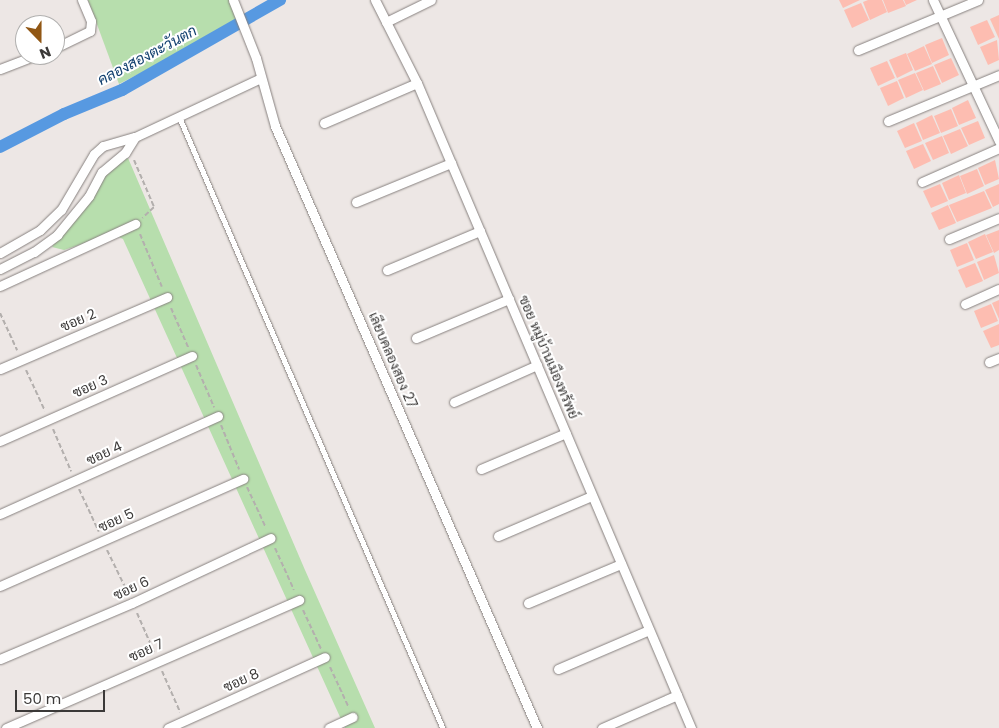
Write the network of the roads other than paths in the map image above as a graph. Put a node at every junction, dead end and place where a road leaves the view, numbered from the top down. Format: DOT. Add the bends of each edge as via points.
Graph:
graph roads {
  1 [pos="82,0"];
  2 [pos="233,0"];
  3 [pos="375,0"];
  4 [pos="431,0"];
  5 [pos="933,0"];
  6 [pos="978,0"];
  7 [pos="939,16"];
  8 [pos="386,22"];
  9 [pos="65,43"];
  10 [pos="858,50"];
  11 [pos="15,64"];
  12 [pos="0,70"];
  13 [pos="999,75"];
  14 [pos="261,78"];
  15 [pos="417,83"];
  16 [pos="972,86"];
  17 [pos="179,116"];
  18 [pos="888,122"];
  19 [pos="324,123"];
  20 [pos="136,137"];
  21 [pos="999,140"];
  22 [pos="999,148"];
  23 [pos="451,163"];
  24 [pos="922,182"];
  25 [pos="356,202"];
  26 [pos="61,210"];
  27 [pos="72,218"];
  28 [pos="999,218"];
  29 [pos="135,224"];
  30 [pos="480,231"];
  31 [pos="949,239"];
  32 [pos="0,253"];
  33 [pos="0,269"];
  34 [pos="387,270"];
  35 [pos="0,286"];
  36 [pos="999,289"];
  37 [pos="167,297"];
  38 [pos="509,299"];
  39 [pos="965,304"];
  40 [pos="416,338"];
  41 [pos="192,356"];
  42 [pos="999,358"];
  43 [pos="989,362"];
  44 [pos="537,364"];
  45 [pos="0,369"];
  46 [pos="454,402"];
  47 [pos="218,416"];
  48 [pos="566,433"];
  49 [pos="0,441"];
  50 [pos="481,469"];
  51 [pos="243,479"];
  52 [pos="592,496"];
  53 [pos="0,514"];
  54 [pos="498,536"];
  55 [pos="271,538"];
  56 [pos="621,564"];
  57 [pos="0,586"];
  58 [pos="299,600"];
  59 [pos="528,603"];
  60 [pos="649,630"];
  61 [pos="325,657"];
  62 [pos="0,659"];
  63 [pos="558,669"];
  64 [pos="677,695"];
  65 [pos="353,717"];
  66 [pos="0,723"];
  67 [pos="2,728"];
  68 [pos="6,728"];
  69 [pos="168,728"];
  70 [pos="329,728"];
  71 [pos="443,728"];
  72 [pos="537,728"];
  73 [pos="602,728"];
  74 [pos="691,728"];
  1 -- 9 [label="street" via="91,21 90,31"];
  2 -- 14 [label="street, เลียบคลองสอง 27"];
  3 -- 8 [label="street, ซอย หมู่บ้านเมืองทรัพย์"];
  4 -- 8 [label="street"];
  5 -- 7 [label="street"];
  6 -- 7 [label="street"];
  7 -- 10 [label="street"];
  7 -- 16 [label="street"];
  8 -- 15 [label="street, ซอย หมู่บ้านเมืองทรัพย์"];
  11 -- 12 [label="street"];
  13 -- 16 [label="street"];
  14 -- 17 [label="street"];
  14 -- 72 [label="street, เลียบคลองสอง 27" via="274,126"];
  15 -- 19 [label="street"];
  15 -- 23 [label="street, ซอย หมู่บ้านเมืองทรัพย์"];
  16 -- 18 [label="street"];
  16 -- 21 [label="street"];
  17 -- 20 [label="street"];
  17 -- 71 [label="lane"];
  20 -- 26 [label="street" via="114,140 94,154"];
  20 -- 27 [label="street" via="102,172"];
  22 -- 24 [label="street"];
  23 -- 25 [label="street"];
  23 -- 30 [label="street, ซอย หมู่บ้านเมืองทรัพย์"];
  26 -- 27 [label="street"];
  26 -- 32 [label="street" via="40,230"];
  27 -- 33 [label="street" via="34,252"];
  28 -- 31 [label="street"];
  29 -- 35 [label="street"];
  30 -- 34 [label="street"];
  30 -- 38 [label="street, ซอย หมู่บ้านเมืองทรัพย์"];
  36 -- 39 [label="street"];
  37 -- 45 [label="street, ซอย 2"];
  38 -- 40 [label="street"];
  38 -- 44 [label="street, ซอย หมู่บ้านเมืองทรัพย์"];
  41 -- 49 [label="street, ซอย 3"];
  42 -- 43 [label="street"];
  44 -- 46 [label="street"];
  44 -- 48 [label="street, ซอย หมู่บ้านเมืองทรัพย์"];
  47 -- 53 [label="street, ซอย 4"];
  48 -- 50 [label="street"];
  48 -- 52 [label="street, ซอย หมู่บ้านเมืองทรัพย์"];
  51 -- 57 [label="street, ซอย 5"];
  52 -- 54 [label="street"];
  52 -- 56 [label="street, ซอย หมู่บ้านเมืองทรัพย์"];
  55 -- 62 [label="street, ซอย 6" via="132,603"];
  56 -- 59 [label="street"];
  56 -- 60 [label="street, ซอย หมู่บ้านเมืองทรัพย์"];
  58 -- 68 [label="street, ซอย 7"];
  60 -- 63 [label="street"];
  60 -- 64 [label="street, ซอย หมู่บ้านเมืองทรัพย์"];
  61 -- 69 [label="street, ซอย 8"];
  64 -- 73 [label="street"];
  64 -- 74 [label="street, ซอย หมู่บ้านเมืองทรัพย์"];
  65 -- 70 [label="street"];
  66 -- 67 [label="street"];
}
